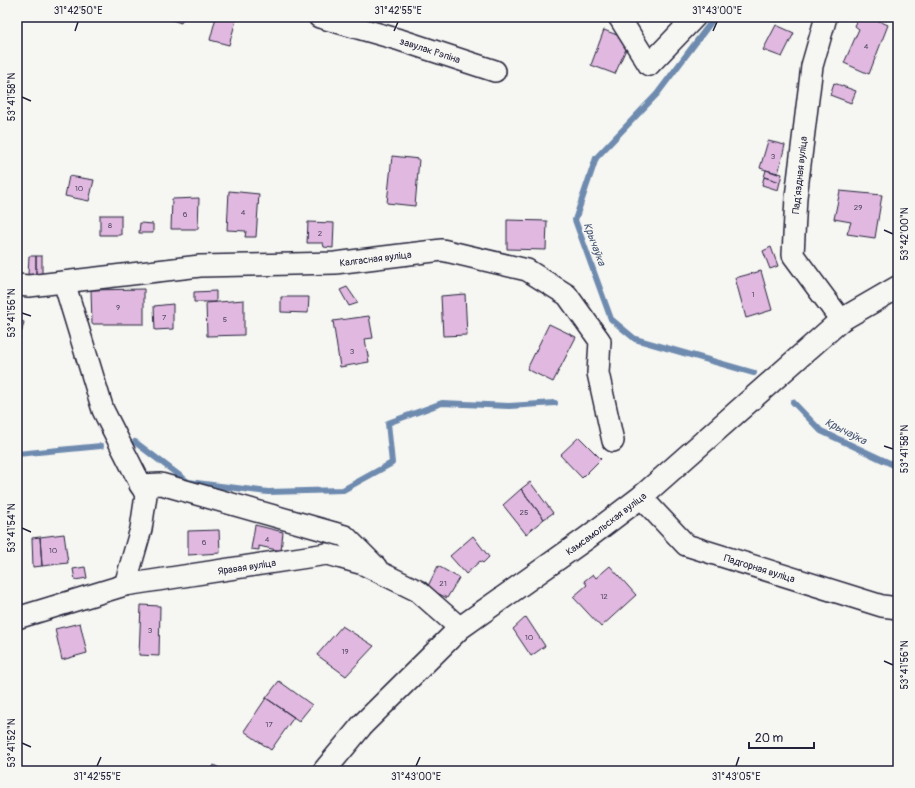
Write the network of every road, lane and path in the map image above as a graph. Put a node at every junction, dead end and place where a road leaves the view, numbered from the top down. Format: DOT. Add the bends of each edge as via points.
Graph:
graph roads {
  1 [pos="319,17"];
  2 [pos="619,17"];
  3 [pos="695,17"];
  4 [pos="826,17"];
  5 [pos="496,71"];
  6 [pos="64,282"];
  7 [pos="17,285"];
  8 [pos="898,287"];
  9 [pos="841,320"];
  10 [pos="613,441"];
  11 [pos="140,485"];
  12 [pos="641,497"];
  13 [pos="382,573"];
  14 [pos="125,585"];
  15 [pos="898,608"];
  16 [pos="17,618"];
  17 [pos="460,628"];
  18 [pos="324,771"];
  1 -- 5 [label="street, завулак Рэпіна"];
  2 -- 3 [label="street" via="649,65"];
  4 -- 9 [label="street, Падʼяздная вуліца" via="812,66 796,197 793,255"];
  6 -- 7 [label="street, Калгасная вуліца"];
  6 -- 10 [label="street, Калгасная вуліца" via="200,266 335,263 442,250 527,270 567,295 600,341 598,373"];
  6 -- 11 [label="street" via="103,410"];
  8 -- 9 [label="main road, Камсамольская вуліца"];
  9 -- 12 [label="main road, Камсамольская вуліца"];
  11 -- 13 [label="street" via="161,484 345,536"];
  11 -- 14 [label="street" via="146,495 142,529"];
  12 -- 15 [label="street, Падгорная вуліца" via="686,545 882,606"];
  12 -- 17 [label="main road, Камсамольская вуліца"];
  13 -- 14 [label="street, Яравая вуліца" via="364,564 327,554"];
  13 -- 17 [label="street, Яравая вуліца" via="418,592"];
  14 -- 16 [label="street, Яравая вуліца"];
  17 -- 18 [label="main road, Камсамольская вуліца" via="363,724"];
}
